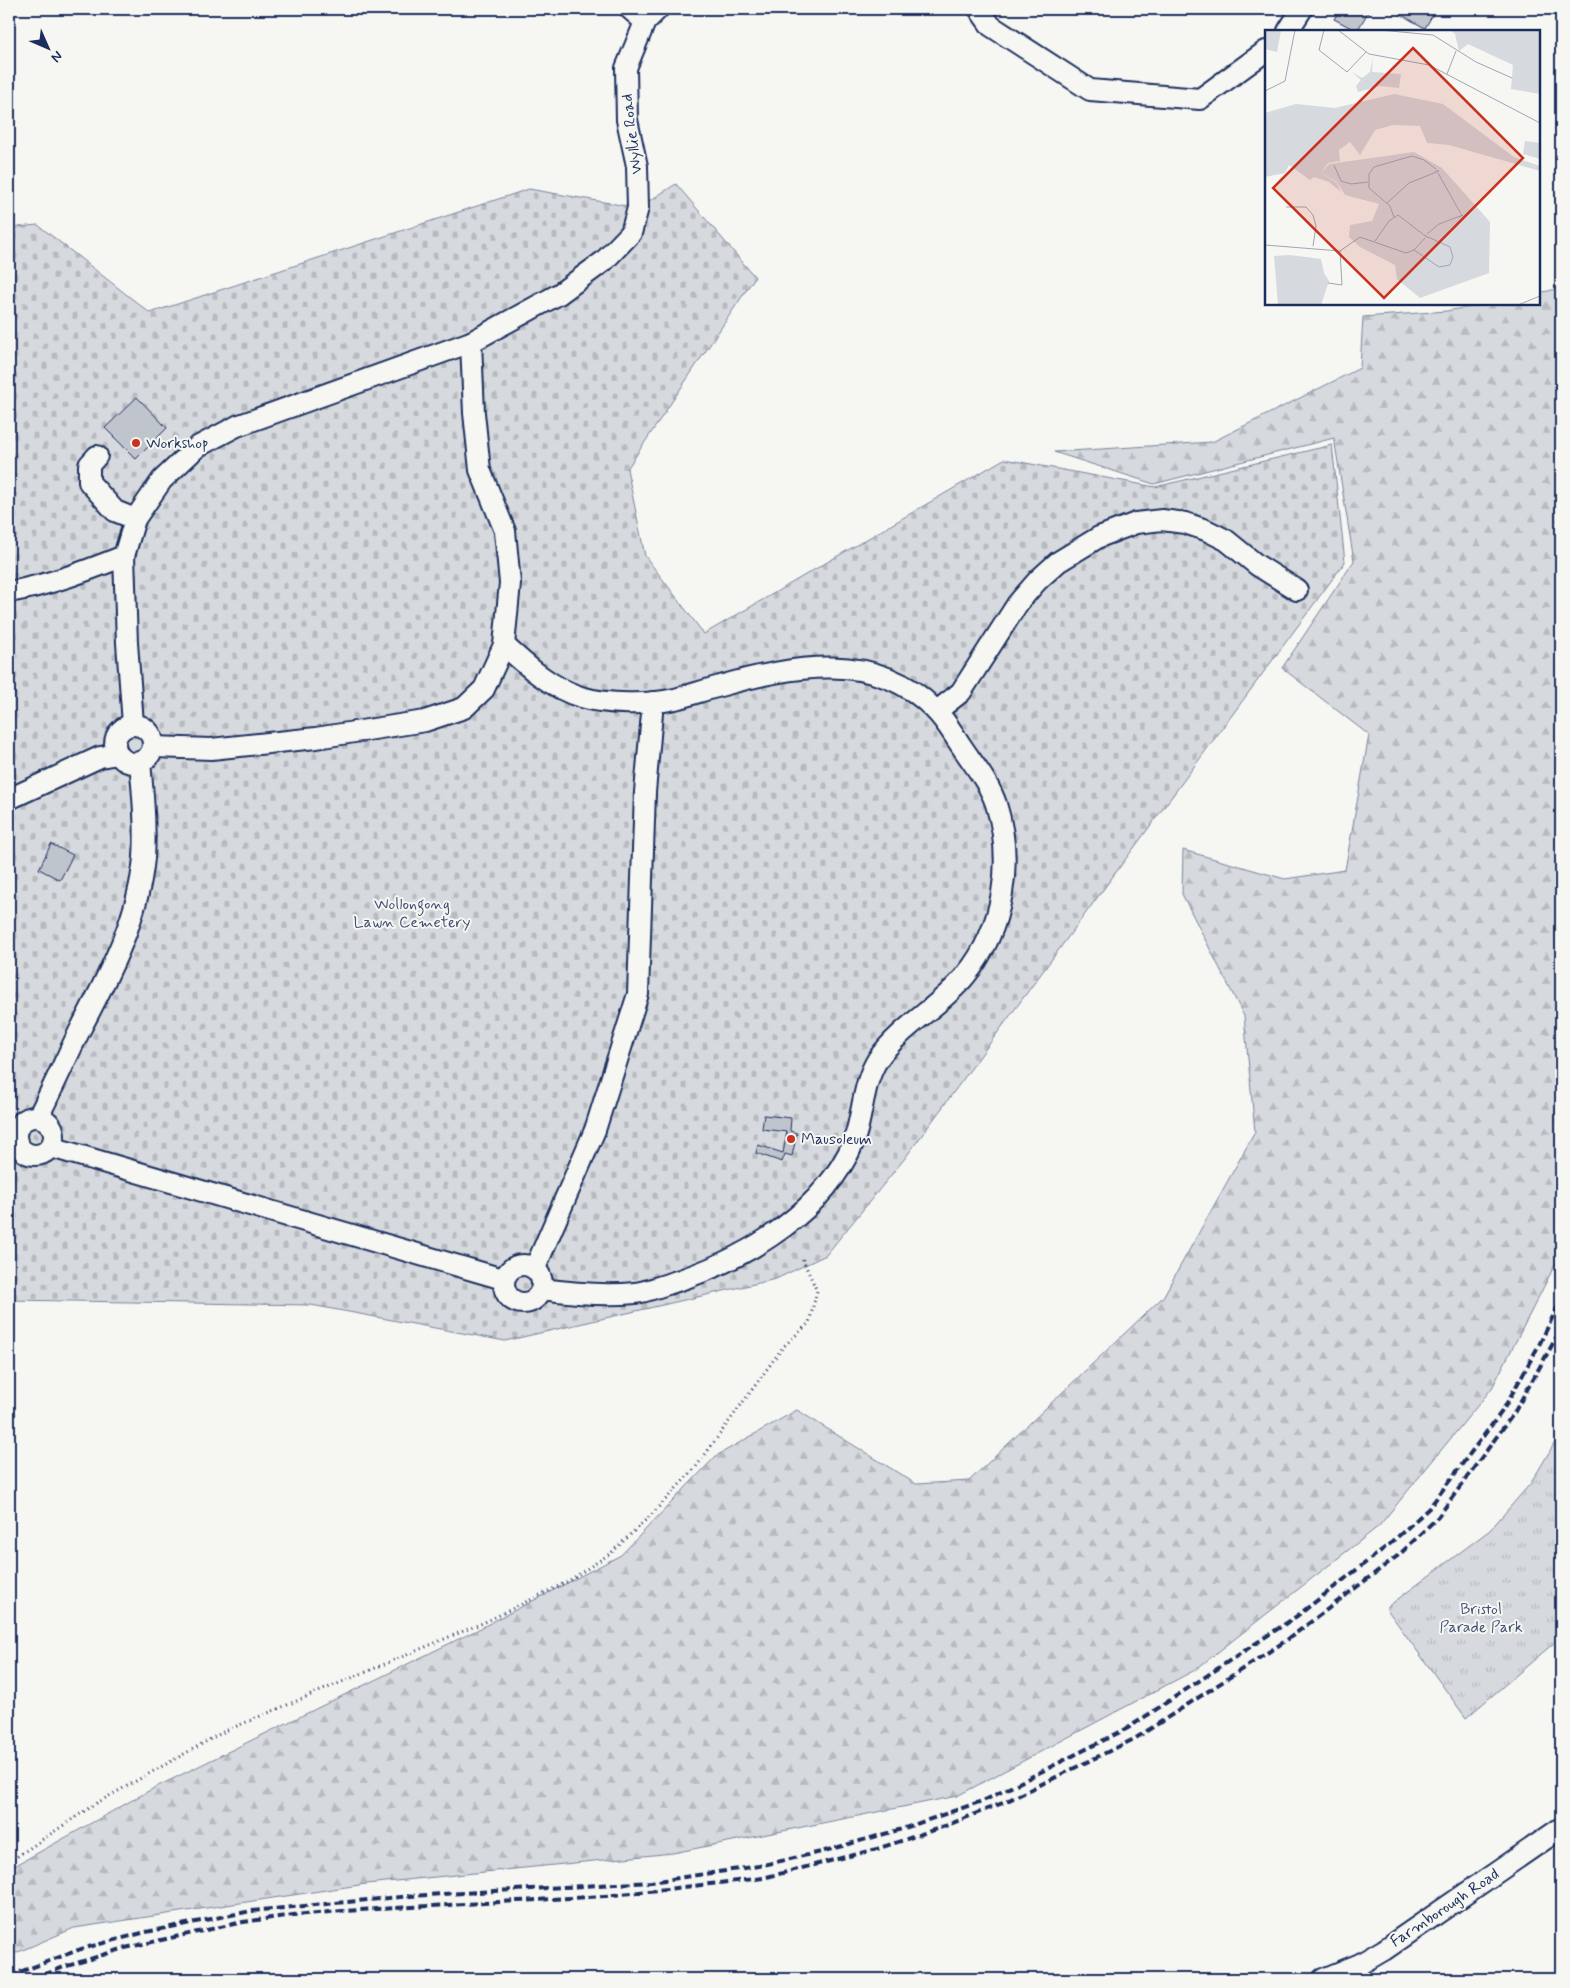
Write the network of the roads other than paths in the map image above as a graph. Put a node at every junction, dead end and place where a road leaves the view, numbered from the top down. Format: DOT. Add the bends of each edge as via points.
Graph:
graph roads {
  1 [pos="630,9"];
  2 [pos="979,9"];
  3 [pos="1302,9"];
  4 [pos="652,16"];
  5 [pos="1289,30"];
  6 [pos="1265,51"];
  7 [pos="471,342"];
  8 [pos="97,456"];
  9 [pos="135,519"];
  10 [pos="124,556"];
  11 [pos="1297,590"];
  12 [pos="9,592"];
  13 [pos="504,646"];
  14 [pos="653,702"];
  15 [pos="936,710"];
  16 [pos="133,724"];
  17 [pos="154,747"];
  18 [pos="118,754"];
  19 [pos="140,762"];
  20 [pos="9,799"];
  21 [pos="38,1118"];
  22 [pos="50,1147"];
  23 [pos="534,1268"];
  24 [pos="504,1279"];
  25 [pos="542,1289"];
  26 [pos="1561,1828"];
  27 [pos="1323,1979"];
  1 -- 4 [label="street"];
  2 -- 6 [label="street" via="992,26 1090,90 1200,99"];
  3 -- 5 [label="street"];
  4 -- 7 [label="street, Wyllie Road" via="626,68 627,120 637,166 638,208 631,233 604,262 559,294"];
  7 -- 9 [label="street, Wyllie Road" via="237,426 205,442 162,480"];
  7 -- 13 [label="street" via="480,470 506,531 510,583"];
  8 -- 9 [label="street" via="89,465 89,482 115,511"];
  9 -- 10 [label="street, Wyllie Road"];
  10 -- 12 [label="street" via="36,588"];
  10 -- 16 [label="street, Wyllie Road" via="126,643"];
  11 -- 15 [label="street" via="1257,565 1226,540 1206,530 1162,520 1136,523 1098,537 1058,562 1038,580 1018,604 961,692"];
  13 -- 14 [label="street" via="540,677 580,697"];
  13 -- 17 [label="street" via="484,689 464,708 425,721 316,738 211,749"];
  14 -- 15 [label="street" via="783,670 828,667 864,669 886,676 906,685"];
  14 -- 23 [label="street" via="645,792 638,994 595,1130"];
  15 -- 25 [label="street" via="982,777 995,802 1006,864 999,909 978,957 964,977 878,1059 866,1085 851,1150 834,1179 808,1206 772,1235 733,1259 694,1276 638,1293"];
  16 -- 17 [label="street" via="151,733"];
  16 -- 18 [label="street" via="117,735"];
  17 -- 19 [label="street"];
  18 -- 19 [label="street" via="132,763"];
  18 -- 20 [label="street" via="100,757"];
  19 -- 21 [label="street" via="144,858 132,916 105,983"];
  21 -- 22 [label="street" via="52,1129 54,1135"];
  21 -- 22 [label="street" via="24,1120 16,1133 16,1140 24,1152 31,1155 38,1156"];
  22 -- 24 [label="street"];
  23 -- 24 [label="street" via="516,1265 508,1270"];
  23 -- 25 [label="street" via="540,1274"];
  24 -- 25 [label="street" via="505,1294 517,1303 532,1301"];
  26 -- 27 [label="street, Farmborough Road" via="1384,1950"];
}
